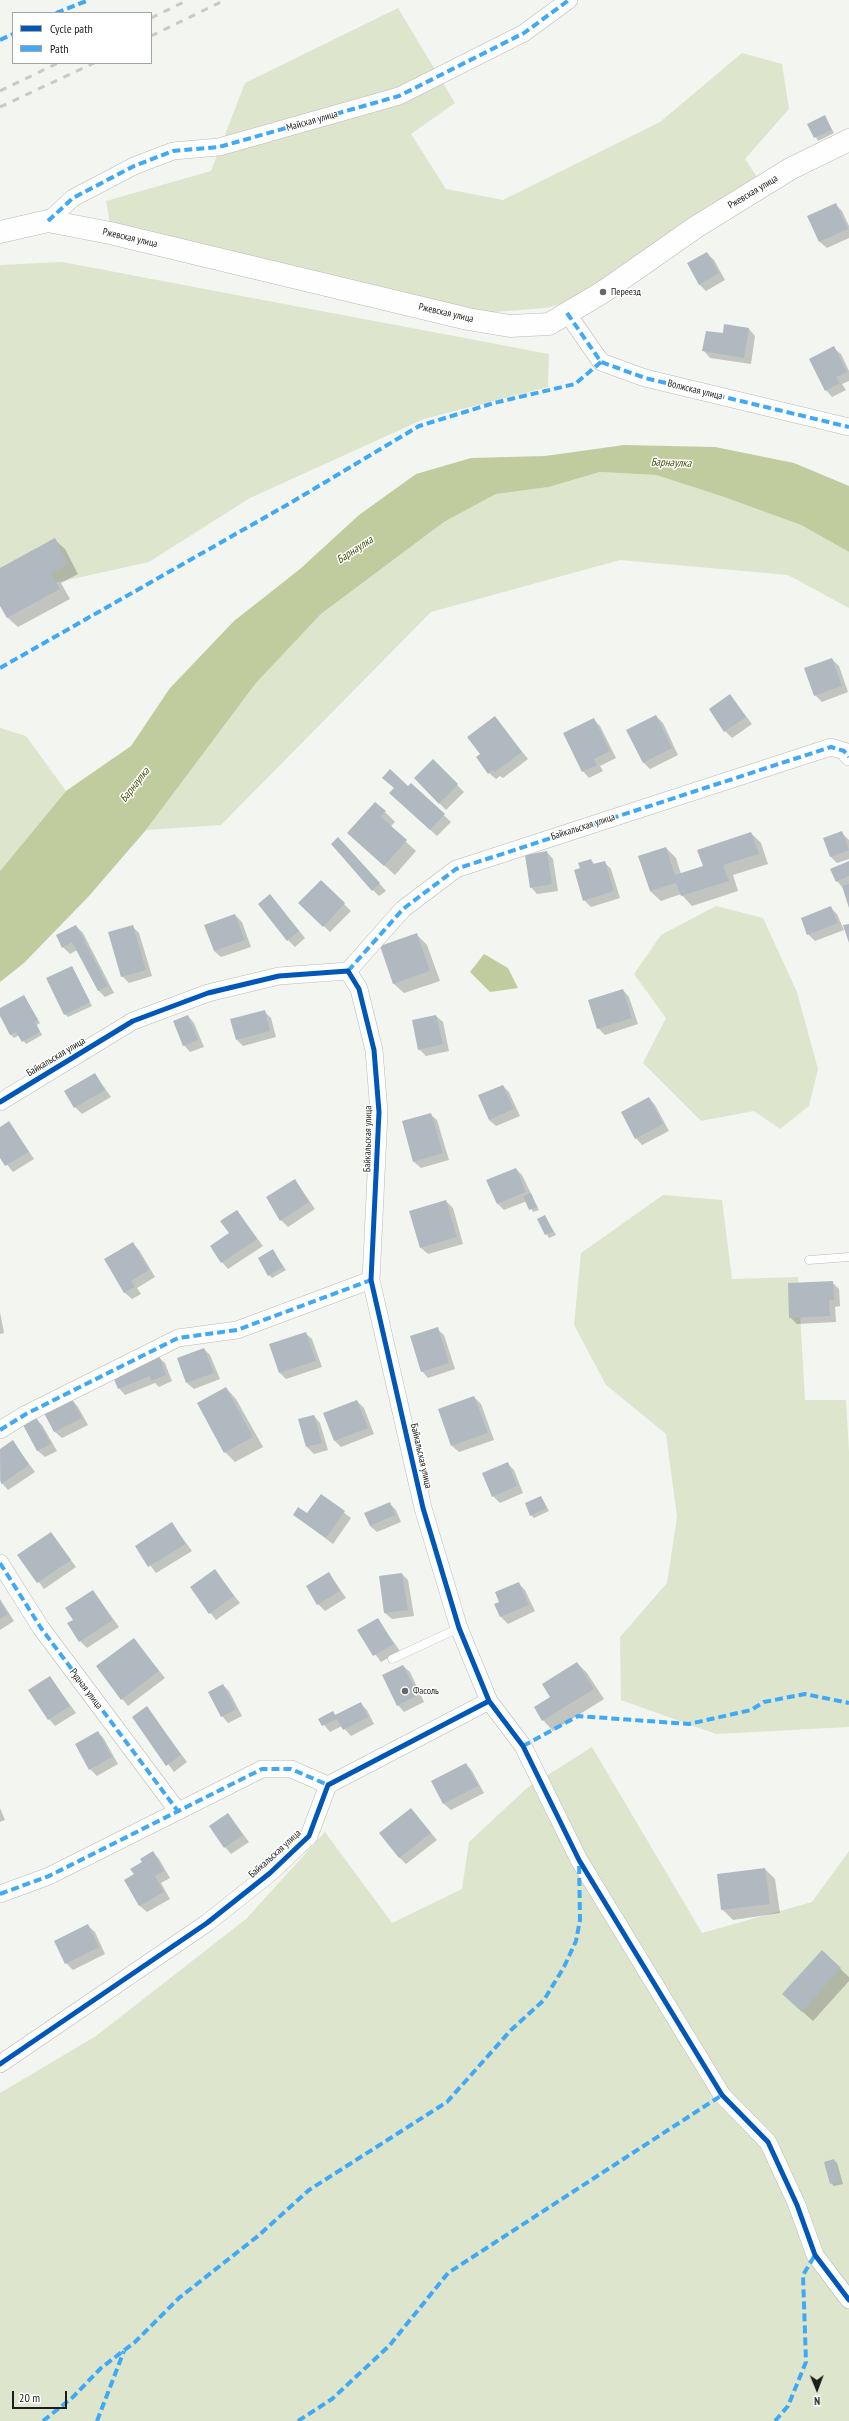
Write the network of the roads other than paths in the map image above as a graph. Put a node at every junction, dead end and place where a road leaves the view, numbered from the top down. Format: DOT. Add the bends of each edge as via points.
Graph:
graph roads {
  1 [pos="569,0"];
  2 [pos="849,140"];
  3 [pos="48,221"];
  4 [pos="0,232"];
  5 [pos="567,313"];
  6 [pos="849,427"];
  7 [pos="849,757"];
  8 [pos="348,971"];
  9 [pos="0,1102"];
  10 [pos="849,1258"];
  11 [pos="809,1260"];
  12 [pos="371,1280"];
  13 [pos="0,1430"];
  14 [pos="0,1563"];
  15 [pos="459,1628"];
  16 [pos="392,1659"];
  17 [pos="488,1701"];
  18 [pos="328,1785"];
  19 [pos="177,1810"];
  20 [pos="0,1894"];
  21 [pos="0,2064"];
  22 [pos="849,2300"];
  1 -- 3 [label="street, Майская улица" via="524,32 399,96 219,147 173,151 134,166 73,198"];
  2 -- 5 [label="main road, Ржевская улица" via="790,170 696,227 603,292"];
  3 -- 4 [label="main road, Ржевская улица"];
  3 -- 5 [label="main road, Ржевская улица" via="110,233 468,319 510,326 549,324"];
  5 -- 6 [label="street, Волжская улица" via="601,362 645,378"];
  7 -- 8 [label="street, Байкальская улица" via="844,751 831,747 456,869 403,909"];
  8 -- 9 [label="street, Байкальская улица" via="279,976 208,993 133,1021"];
  8 -- 12 [label="street, Байкальская улица" via="359,989 374,1050 379,1112"];
  10 -- 11 [label="lane"];
  12 -- 13 [label="street" via="237,1330 178,1338 26,1414"];
  12 -- 15 [label="street, Байкальская улица" via="423,1508"];
  14 -- 19 [label="street, Рудная улица" via="41,1628"];
  15 -- 16 [label="lane"];
  15 -- 17 [label="street, Байкальская улица"];
  17 -- 18 [label="street"];
  17 -- 22 [label="street, Байкальская улица" via="523,1746 579,1860 722,2095 768,2142 797,2205 815,2255"];
  18 -- 19 [label="street" via="291,1769 262,1769"];
  18 -- 21 [label="street, Байкальская улица" via="309,1836 270,1873 207,1924"];
  19 -- 20 [label="street" via="49,1876"];
}
